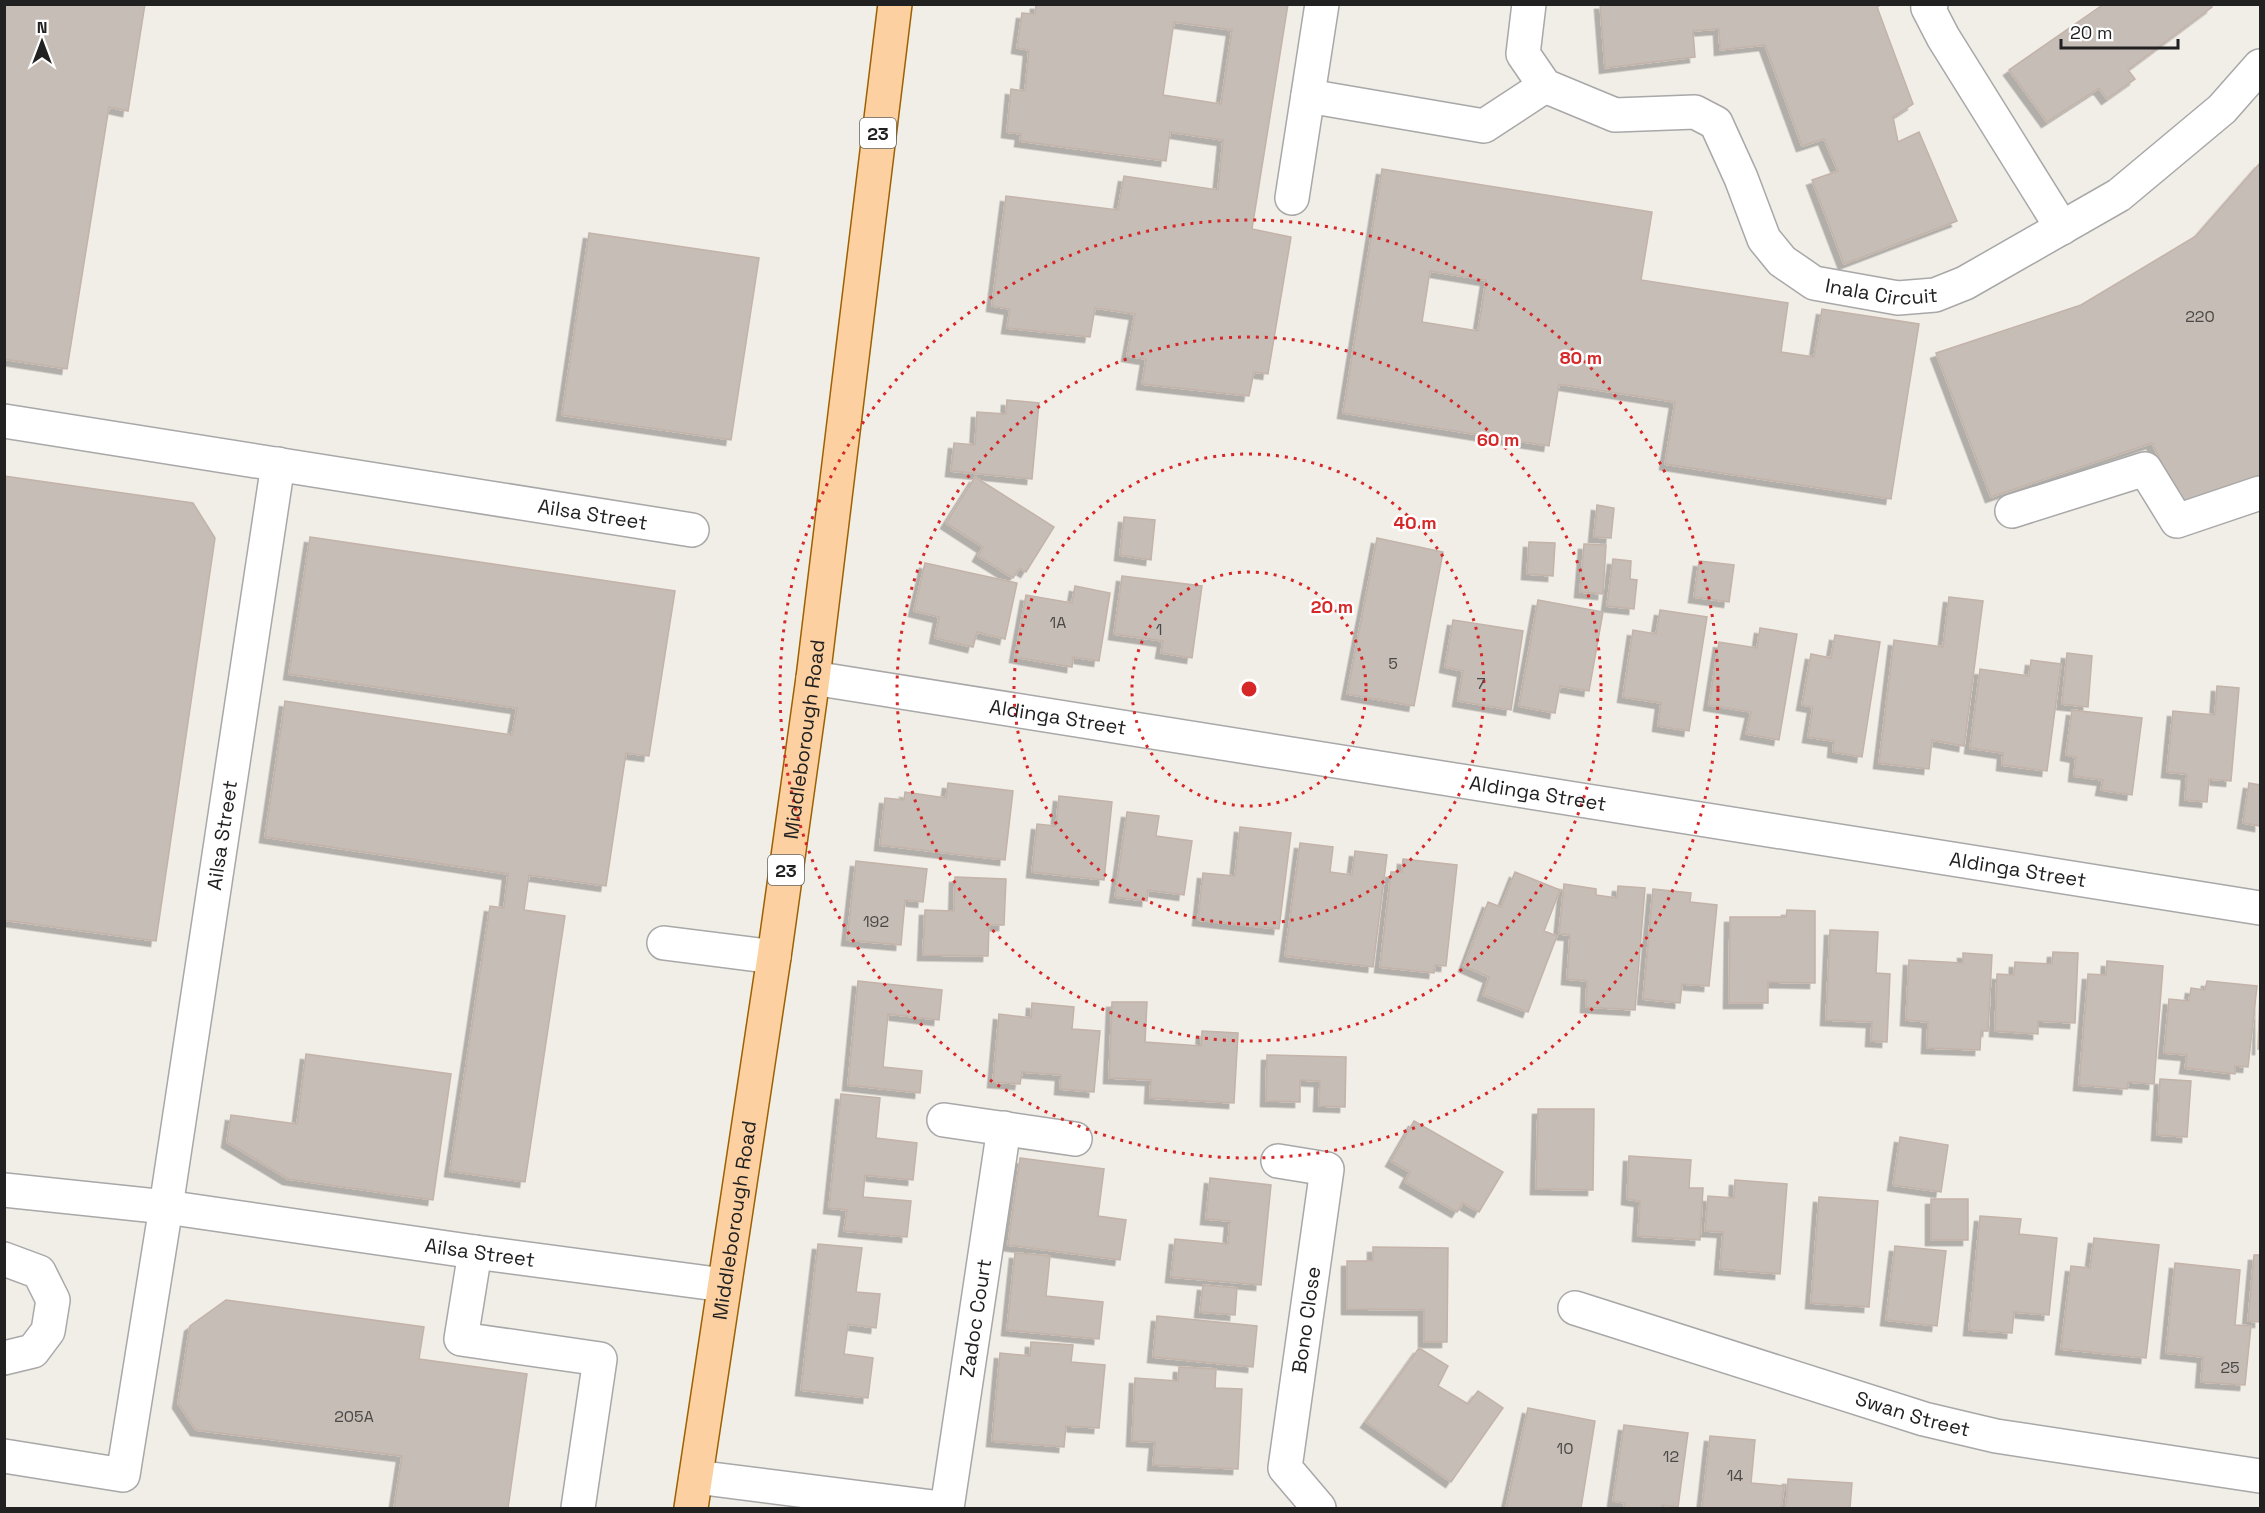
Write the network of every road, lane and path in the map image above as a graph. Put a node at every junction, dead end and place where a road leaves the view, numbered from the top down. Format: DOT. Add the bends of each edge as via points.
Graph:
graph roads {
  1 [pos="895,4"];
  2 [pos="1322,4"];
  3 [pos="1529,4"];
  4 [pos="1931,4"];
  5 [pos="2260,66"];
  6 [pos="1545,86"];
  7 [pos="1308,96"];
  8 [pos="1292,198"];
  9 [pos="2062,228"];
  10 [pos="4,420"];
  11 [pos="278,464"];
  12 [pos="2260,493"];
  13 [pos="2012,511"];
  14 [pos="692,530"];
  15 [pos="813,678"];
  16 [pos="2260,908"];
  17 [pos="664,943"];
  18 [pos="774,957"];
  19 [pos="944,1120"];
  20 [pos="1004,1128"];
  21 [pos="1075,1139"];
  22 [pos="1278,1161"];
  23 [pos="4,1190"];
  24 [pos="166,1207"];
  25 [pos="475,1252"];
  26 [pos="4,1259"];
  27 [pos="724,1285"];
  28 [pos="1575,1308"];
  29 [pos="4,1358"];
  30 [pos="4,1456"];
  31 [pos="2260,1476"];
  32 [pos="696,1477"];
  33 [pos="578,1509"];
  34 [pos="691,1509"];
  35 [pos="941,1509"];
  36 [pos="947,1509"];
  37 [pos="1319,1509"];
  1 -- 15 [label="main road, Middleborough Road / 23"];
  2 -- 7 [label="street"];
  3 -- 6 [label="street" via="1523,54"];
  4 -- 9 [label="street" via="1928,8 1943,37"];
  5 -- 9 [label="street, Inala Circuit" via="2222,110 2119,195"];
  6 -- 7 [label="street" via="1484,126"];
  6 -- 9 [label="street, Inala Circuit" via="1615,115 1695,112 1716,123 1764,239 1782,261 1814,283 1898,298 1935,295 1965,283"];
  7 -- 8 [label="street"];
  10 -- 11 [label="street, Ailsa Street"];
  11 -- 14 [label="street, Ailsa Street"];
  11 -- 24 [label="street, Ailsa Street"];
  12 -- 13 [label="street" via="2176,521 2145,469"];
  15 -- 16 [label="street, Aldinga Street"];
  15 -- 18 [label="main road, Middleborough Road / 23"];
  17 -- 18 [label="street"];
  18 -- 27 [label="main road, Middleborough Road / 23"];
  19 -- 20 [label="street"];
  20 -- 21 [label="street"];
  20 -- 36 [label="street, Zadoc Court"];
  22 -- 37 [label="street, Bono Close" via="1327,1169 1285,1468"];
  23 -- 24 [label="street"];
  24 -- 25 [label="street, Ailsa Street"];
  24 -- 30 [label="street, Ailsa Street" via="123,1475"];
  25 -- 27 [label="street, Ailsa Street"];
  25 -- 33 [label="street" via="461,1339 600,1359"];
  26 -- 29 [label="street" via="39,1272 53,1300 48,1331 33,1351"];
  27 -- 32 [label="main road, Middleborough Road / 23"];
  28 -- 31 [label="street, Swan Street" via="1924,1419 1996,1436"];
  32 -- 34 [label="main road, Middleborough Road / 23"];
  32 -- 35 [label="street"];
}
